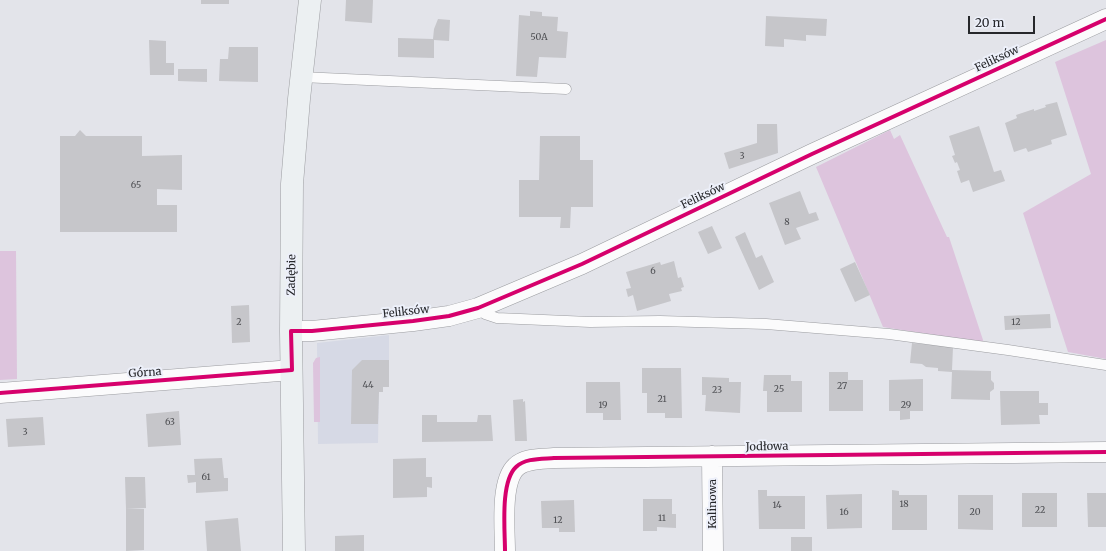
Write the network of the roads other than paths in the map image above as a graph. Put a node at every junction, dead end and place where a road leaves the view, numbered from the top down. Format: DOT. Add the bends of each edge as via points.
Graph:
graph roads {
  1 [pos="310,0"];
  2 [pos="1106,18"];
  3 [pos="301,77"];
  4 [pos="566,89"];
  5 [pos="478,308"];
  6 [pos="291,331"];
  7 [pos="1106,365"];
  8 [pos="292,370"];
  9 [pos="0,393"];
  10 [pos="1106,452"];
  11 [pos="712,456"];
  12 [pos="294,551"];
  13 [pos="505,551"];
  14 [pos="713,551"];
  1 -- 3 [label="street, Zadębie"];
  2 -- 5 [label="street, Feliksów" via="582,264"];
  3 -- 4 [label="lane"];
  3 -- 6 [label="street, Zadębie" via="292,184"];
  5 -- 6 [label="street, Feliksów" via="449,316 413,321"];
  5 -- 7 [label="lane" via="485,314 497,318 766,324 889,334"];
  6 -- 8 [label="street, Zadębie"];
  8 -- 9 [label="street, Górna"];
  8 -- 12 [label="street, Zadębie"];
  10 -- 11 [label="street, Jodłowa"];
  11 -- 13 [label="street, Jodłowa" via="554,458 525,462 516,467 508,479"];
  11 -- 14 [label="street, Kalinowa"];
}
